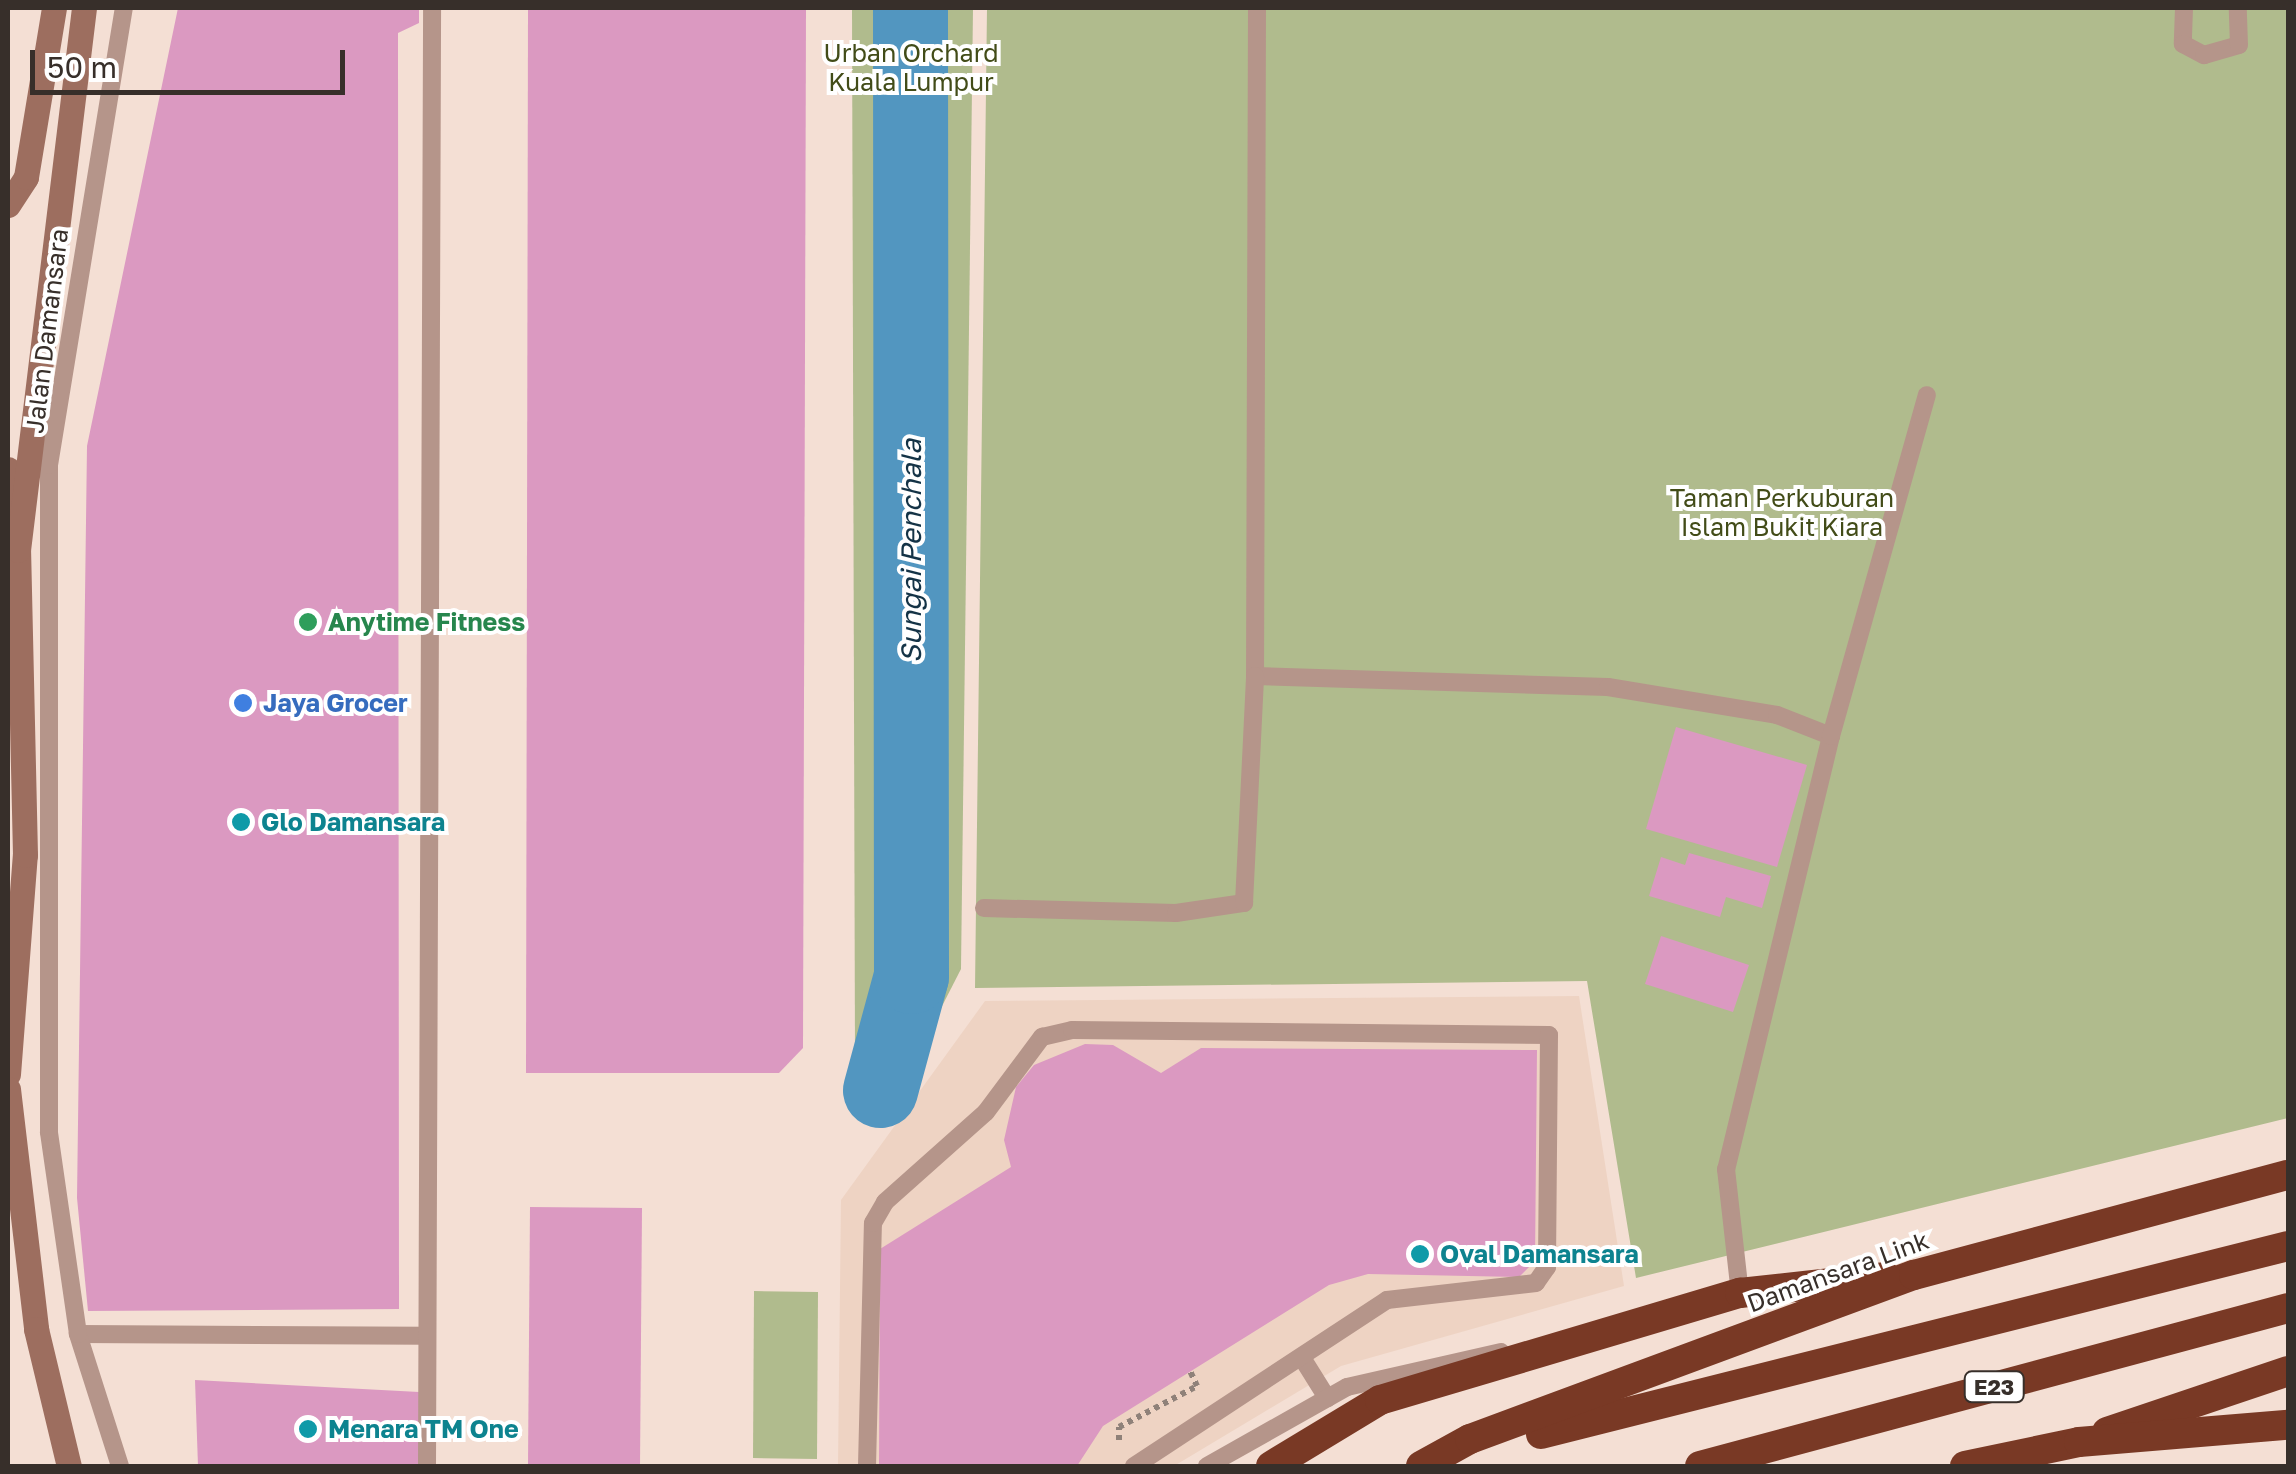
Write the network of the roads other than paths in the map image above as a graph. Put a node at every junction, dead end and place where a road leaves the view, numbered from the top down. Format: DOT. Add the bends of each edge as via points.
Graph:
graph roads {
  1 [pos="54,8"];
  2 [pos="84,8"];
  3 [pos="124,8"];
  4 [pos="432,8"];
  5 [pos="1258,8"];
  6 [pos="2184,8"];
  7 [pos="2238,8"];
  8 [pos="8,205"];
  9 [pos="1928,396"];
  10 [pos="8,469"];
  11 [pos="18,550"];
  12 [pos="1255,676"];
  13 [pos="1831,736"];
  14 [pos="16,855"];
  15 [pos="984,908"];
  16 [pos="8,1074"];
  17 [pos="8,1089"];
  18 [pos="2288,1176"];
  19 [pos="2288,1246"];
  20 [pos="1914,1275"];
  21 [pos="1740,1293"];
  22 [pos="2288,1308"];
  23 [pos="78,1334"];
  24 [pos="426,1336"];
  25 [pos="1588,1338"];
  26 [pos="1304,1362"];
  27 [pos="2288,1371"];
  28 [pos="1328,1398"];
  29 [pos="2278,1430"];
  30 [pos="2079,1442"];
  31 [pos="69,1466"];
  32 [pos="120,1466"];
  33 [pos="427,1466"];
  34 [pos="867,1466"];
  35 [pos="1134,1466"];
  36 [pos="1206,1466"];
  37 [pos="1271,1466"];
  38 [pos="1422,1466"];
  39 [pos="1448,1466"];
  40 [pos="1700,1466"];
  41 [pos="1966,1466"];
  1 -- 8 [label="main road" via="26,178"];
  2 -- 11 [label="main road, Jalan Damansara"];
  3 -- 23 [label="lane" via="49,465 49,1132"];
  4 -- 24 [label="lane"];
  5 -- 12 [label="lane"];
  6 -- 7 [label="lane" via="2184,44 2217,55 2238,45"];
  9 -- 13 [label="lane"];
  10 -- 11 [label="main road"];
  11 -- 14 [label="main road, Jalan Damansara"];
  12 -- 13 [label="lane" via="1608,687 1778,714"];
  12 -- 15 [label="lane" via="1244,904 1176,913"];
  13 -- 21 [label="lane" via="1726,1169"];
  14 -- 16 [label="main road, Jalan Damansara"];
  17 -- 31 [label="main road" via="36,1330"];
  18 -- 20 [label="highway, Damansara Link"];
  19 -- 39 [label="highway" via="1586,1419"];
  20 -- 21 [label="highway"];
  20 -- 38 [label="highway, Damansara Link" via="1470,1439"];
  21 -- 25 [label="highway"];
  22 -- 40 [label="highway, E23"];
  23 -- 24 [label="lane"];
  23 -- 32 [label="lane"];
  24 -- 33 [label="lane"];
  25 -- 28 [label="lane" via="1426,1363"];
  25 -- 37 [label="highway" via="1380,1400"];
  26 -- 28 [label="lane"];
  26 -- 34 [label="lane" via="1388,1300 1536,1283 1546,1267 1549,1035 1072,1030 1042,1037 986,1112 873,1223"];
  26 -- 35 [label="lane"];
  27 -- 30 [label="highway"];
  28 -- 36 [label="lane"];
  29 -- 30 [label="highway"];
  30 -- 41 [label="highway"];
}
